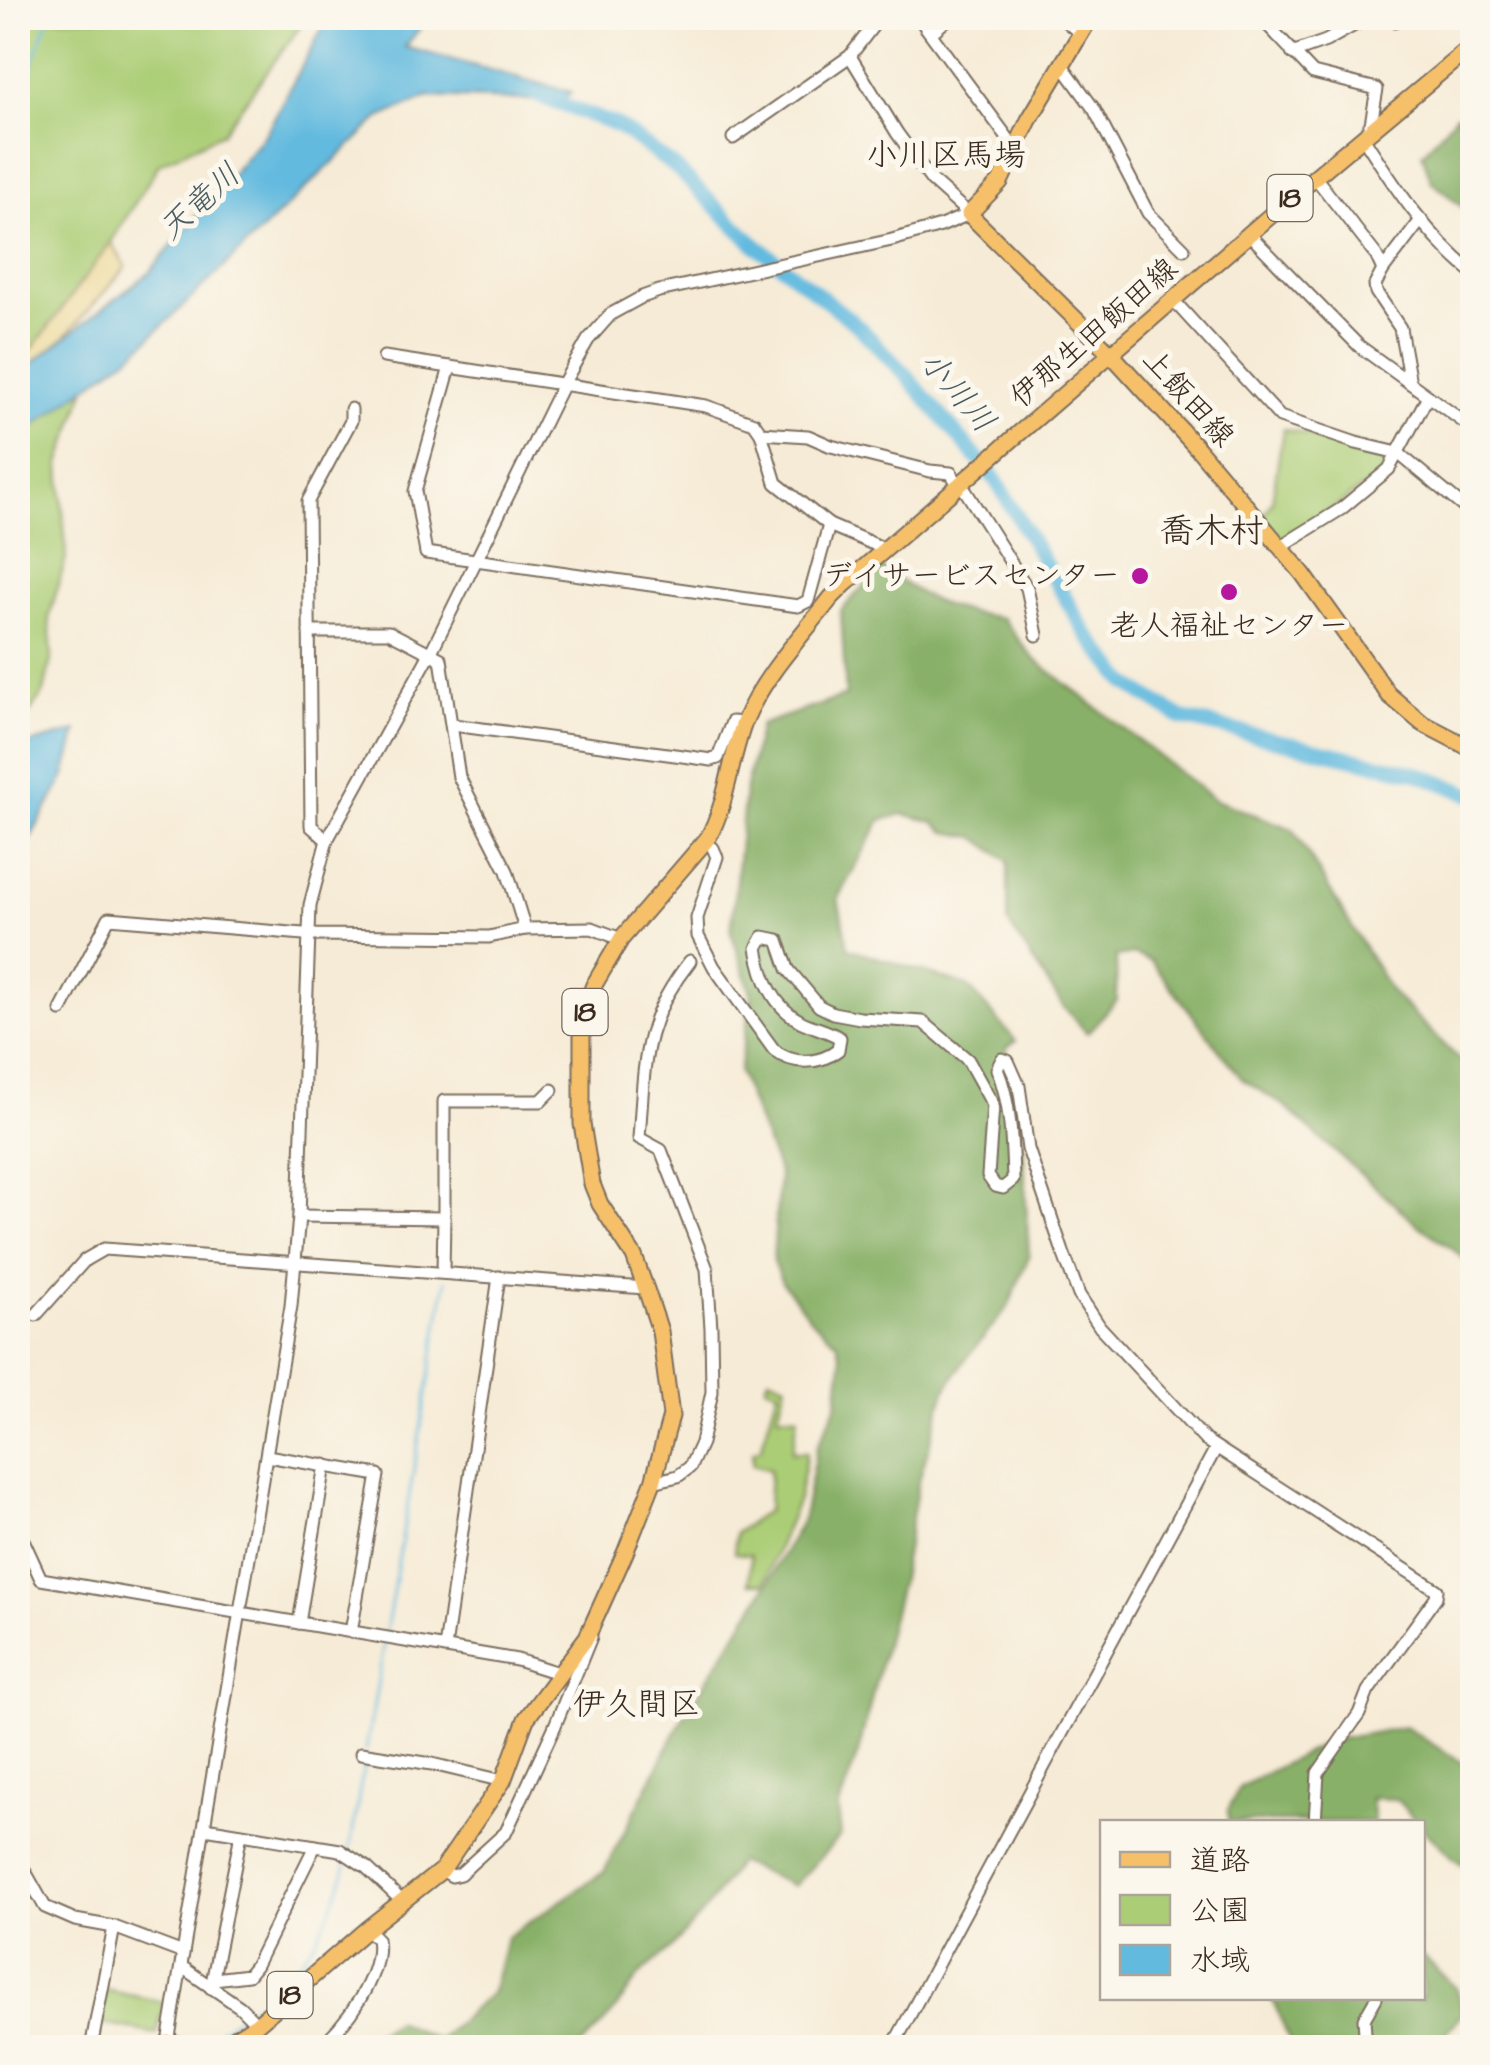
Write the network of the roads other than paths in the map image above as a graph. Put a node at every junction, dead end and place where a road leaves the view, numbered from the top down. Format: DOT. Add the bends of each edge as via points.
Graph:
graph roads {
  1 [pos="879,18"];
  2 [pos="920,18"];
  3 [pos="949,18"];
  4 [pos="1062,18"];
  5 [pos="1090,18"];
  6 [pos="1261,18"];
  7 [pos="1366,18"];
  8 [pos="931,33"];
  9 [pos="1080,33"];
  10 [pos="1472,46"];
  11 [pos="1292,53"];
  12 [pos="850,56"];
  13 [pos="1062,65"];
  14 [pos="1363,137"];
  15 [pos="733,138"];
  16 [pos="1015,148"];
  17 [pos="1315,177"];
  18 [pos="969,214"];
  19 [pos="1421,220"];
  20 [pos="1249,234"];
  21 [pos="1184,249"];
  22 [pos="1382,270"];
  23 [pos="1472,272"];
  24 [pos="1173,300"];
  25 [pos="1112,355"];
  26 [pos="384,357"];
  27 [pos="450,366"];
  28 [pos="1410,383"];
  29 [pos="563,384"];
  30 [pos="1428,396"];
  31 [pos="351,409"];
  32 [pos="1472,428"];
  33 [pos="761,433"];
  34 [pos="1398,453"];
  35 [pos="963,486"];
  36 [pos="1472,514"];
  37 [pos="829,524"];
  38 [pos="1280,547"];
  39 [pos="885,549"];
  40 [pos="475,562"];
  41 [pos="309,632"];
  42 [pos="1037,634"];
  43 [pos="431,652"];
  44 [pos="744,722"];
  45 [pos="452,724"];
  46 [pos="1471,747"];
  47 [pos="327,840"];
  48 [pos="713,848"];
  49 [pos="525,929"];
  50 [pos="309,934"];
  51 [pos="622,940"];
  52 [pos="690,961"];
  53 [pos="62,1010"];
  54 [pos="552,1090"];
  55 [pos="300,1216"];
  56 [pos="444,1218"];
  57 [pos="296,1261"];
  58 [pos="443,1272"];
  59 [pos="499,1277"];
  60 [pos="645,1288"];
  61 [pos="36,1315"];
  62 [pos="1216,1448"];
  63 [pos="267,1456"];
  64 [pos="325,1465"];
  65 [pos="652,1482"];
  66 [pos="24,1542"];
  67 [pos="241,1612"];
  68 [pos="299,1622"];
  69 [pos="591,1628"];
  70 [pos="352,1632"];
  71 [pos="445,1648"];
  72 [pos="558,1673"];
  73 [pos="365,1753"];
  74 [pos="503,1781"];
  75 [pos="1315,1820"];
  76 [pos="204,1828"];
  77 [pos="242,1834"];
  78 [pos="315,1846"];
  79 [pos="18,1859"];
  80 [pos="442,1870"];
  81 [pos="403,1902"];
  82 [pos="114,1927"];
  83 [pos="367,1929"];
  84 [pos="183,1953"];
  85 [pos="182,1967"];
  86 [pos="212,1984"];
  87 [pos="1375,2000"];
  88 [pos="249,2015"];
  89 [pos="168,2045"];
  90 [pos="91,2048"];
  91 [pos="198,2048"];
  92 [pos="206,2048"];
  93 [pos="317,2048"];
  94 [pos="892,2048"];
  95 [pos="1366,2048"];
  1 -- 12 [label="street"];
  2 -- 8 [label="street"];
  3 -- 8 [label="street"];
  4 -- 9 [label="street"];
  5 -- 9 [label="main road"];
  6 -- 11 [label="street"];
  7 -- 11 [label="street"];
  8 -- 16 [label="street"];
  9 -- 13 [label="main road"];
  10 -- 14 [label="main road, 伊那生田飯田線 / 18"];
  11 -- 14 [label="street" via="1314,72 1377,89"];
  12 -- 15 [label="street"];
  12 -- 18 [label="street" via="932,182"];
  13 -- 16 [label="main road"];
  13 -- 21 [label="street" via="1094,109 1148,212"];
  14 -- 17 [label="main road, 伊那生田飯田線 / 18"];
  14 -- 19 [label="street"];
  16 -- 18 [label="main road" via="1000,182"];
  17 -- 20 [label="main road, 伊那生田飯田線 / 18"];
  17 -- 22 [label="street"];
  18 -- 25 [label="main road, 上飯田線"];
  18 -- 29 [label="street" via="833,254 659,291 598,326"];
  19 -- 22 [label="street"];
  19 -- 23 [label="street"];
  20 -- 24 [label="main road, 伊那生田飯田線 / 18"];
  20 -- 28 [label="street" via="1338,327"];
  22 -- 28 [label="street" via="1376,292 1400,328"];
  24 -- 25 [label="main road, 伊那生田飯田線 / 18"];
  24 -- 34 [label="street" via="1280,417"];
  25 -- 35 [label="main road, 伊那生田飯田線 / 18"];
  25 -- 38 [label="main road, 上飯田線"];
  26 -- 27 [label="street"];
  27 -- 29 [label="street"];
  27 -- 40 [label="street" via="415,491 426,553"];
  28 -- 30 [label="street"];
  29 -- 33 [label="street" via="706,406 746,418"];
  29 -- 40 [label="street"];
  30 -- 32 [label="street"];
  30 -- 34 [label="street"];
  31 -- 41 [label="street" via="351,422 308,501"];
  33 -- 35 [label="street" via="808,436 951,472"];
  33 -- 37 [label="street" via="776,484"];
  34 -- 36 [label="street"];
  34 -- 38 [label="street" via="1367,489"];
  35 -- 39 [label="main road, 伊那生田飯田線 / 18"];
  35 -- 42 [label="street" via="1027,588"];
  37 -- 39 [label="street"];
  37 -- 40 [label="street" via="808,601 798,606"];
  38 -- 46 [label="main road, 上飯田線" via="1390,695 1422,723"];
  39 -- 44 [label="main road, 伊那生田飯田線 / 18" via="831,598"];
  40 -- 43 [label="street"];
  41 -- 43 [label="street" via="390,632"];
  41 -- 47 [label="street" via="310,826"];
  43 -- 45 [label="street" via="441,660"];
  43 -- 47 [label="street"];
  44 -- 45 [label="street" via="732,722 712,760"];
  44 -- 51 [label="main road, 伊那生田飯田線 / 18" via="708,838"];
  45 -- 49 [label="street" via="459,777 507,871"];
  47 -- 50 [label="street"];
  48 -- 62 [label="street" via="717,858 696,918 701,946 784,1058 832,1055 840,1038 797,1019 775,1000 760,964 763,937 778,940 788,969 820,1006 860,1018 923,1022 968,1060 993,1105 988,1176 1003,1188 1013,1180 997,1063 1008,1061 1019,1086 1028,1149 1080,1296 1100,1327"];
  49 -- 50 [label="street" via="490,936"];
  49 -- 51 [label="street" via="592,928"];
  50 -- 53 [label="street" via="109,918"];
  50 -- 55 [label="street"];
  51 -- 60 [label="main road, 伊那生田飯田線 / 18" via="585,1007 582,1124 592,1184"];
  52 -- 65 [label="street" via="654,1017 639,1138 661,1150 707,1269 712,1392 690,1467"];
  54 -- 56 [label="street" via="540,1101 444,1101"];
  55 -- 56 [label="street"];
  55 -- 57 [label="street"];
  56 -- 58 [label="street"];
  57 -- 58 [label="street"];
  57 -- 61 [label="street" via="104,1249 84,1260"];
  57 -- 63 [label="street"];
  58 -- 59 [label="street"];
  59 -- 60 [label="street"];
  59 -- 71 [label="street"];
  60 -- 65 [label="main road, 伊那生田飯田線 / 18" via="660,1331 671,1416"];
  62 -- 75 [label="street" via="1437,1590 1318,1772"];
  62 -- 94 [label="street"];
  63 -- 64 [label="street"];
  63 -- 67 [label="street"];
  64 -- 68 [label="street"];
  64 -- 70 [label="street" via="378,1475"];
  65 -- 69 [label="main road, 伊那生田飯田線 / 18"];
  66 -- 67 [label="street" via="40,1579"];
  67 -- 68 [label="street"];
  67 -- 76 [label="street"];
  68 -- 70 [label="street"];
  69 -- 72 [label="main road, 伊那生田飯田線 / 18"];
  69 -- 80 [label="street" via="577,1676 506,1832 460,1874"];
  70 -- 71 [label="street"];
  71 -- 72 [label="street"];
  72 -- 74 [label="main road, 伊那生田飯田線 / 18" via="526,1719"];
  73 -- 74 [label="street"];
  74 -- 80 [label="main road, 伊那生田飯田線 / 18"];
  76 -- 77 [label="street"];
  76 -- 84 [label="street"];
  77 -- 78 [label="street"];
  77 -- 86 [label="street"];
  78 -- 81 [label="street" via="350,1856"];
  78 -- 86 [label="street" via="256,1965 248,1974"];
  79 -- 82 [label="street" via="45,1908"];
  80 -- 81 [label="main road, 伊那生田飯田線 / 18"];
  81 -- 83 [label="main road, 伊那生田飯田線 / 18"];
  82 -- 84 [label="street"];
  82 -- 90 [label="street"];
  83 -- 88 [label="main road, 伊那生田飯田線 / 18"];
  83 -- 93 [label="street" via="376,1939 377,1966 336,2032"];
  84 -- 85 [label="street"];
  85 -- 86 [label="street"];
  85 -- 89 [label="street"];
  86 -- 88 [label="street"];
  87 -- 95 [label="street" via="1364,2020"];
  88 -- 92 [label="main road, 伊那生田飯田線 / 18" via="225,2044"];
  89 -- 91 [label="main road"];
}
